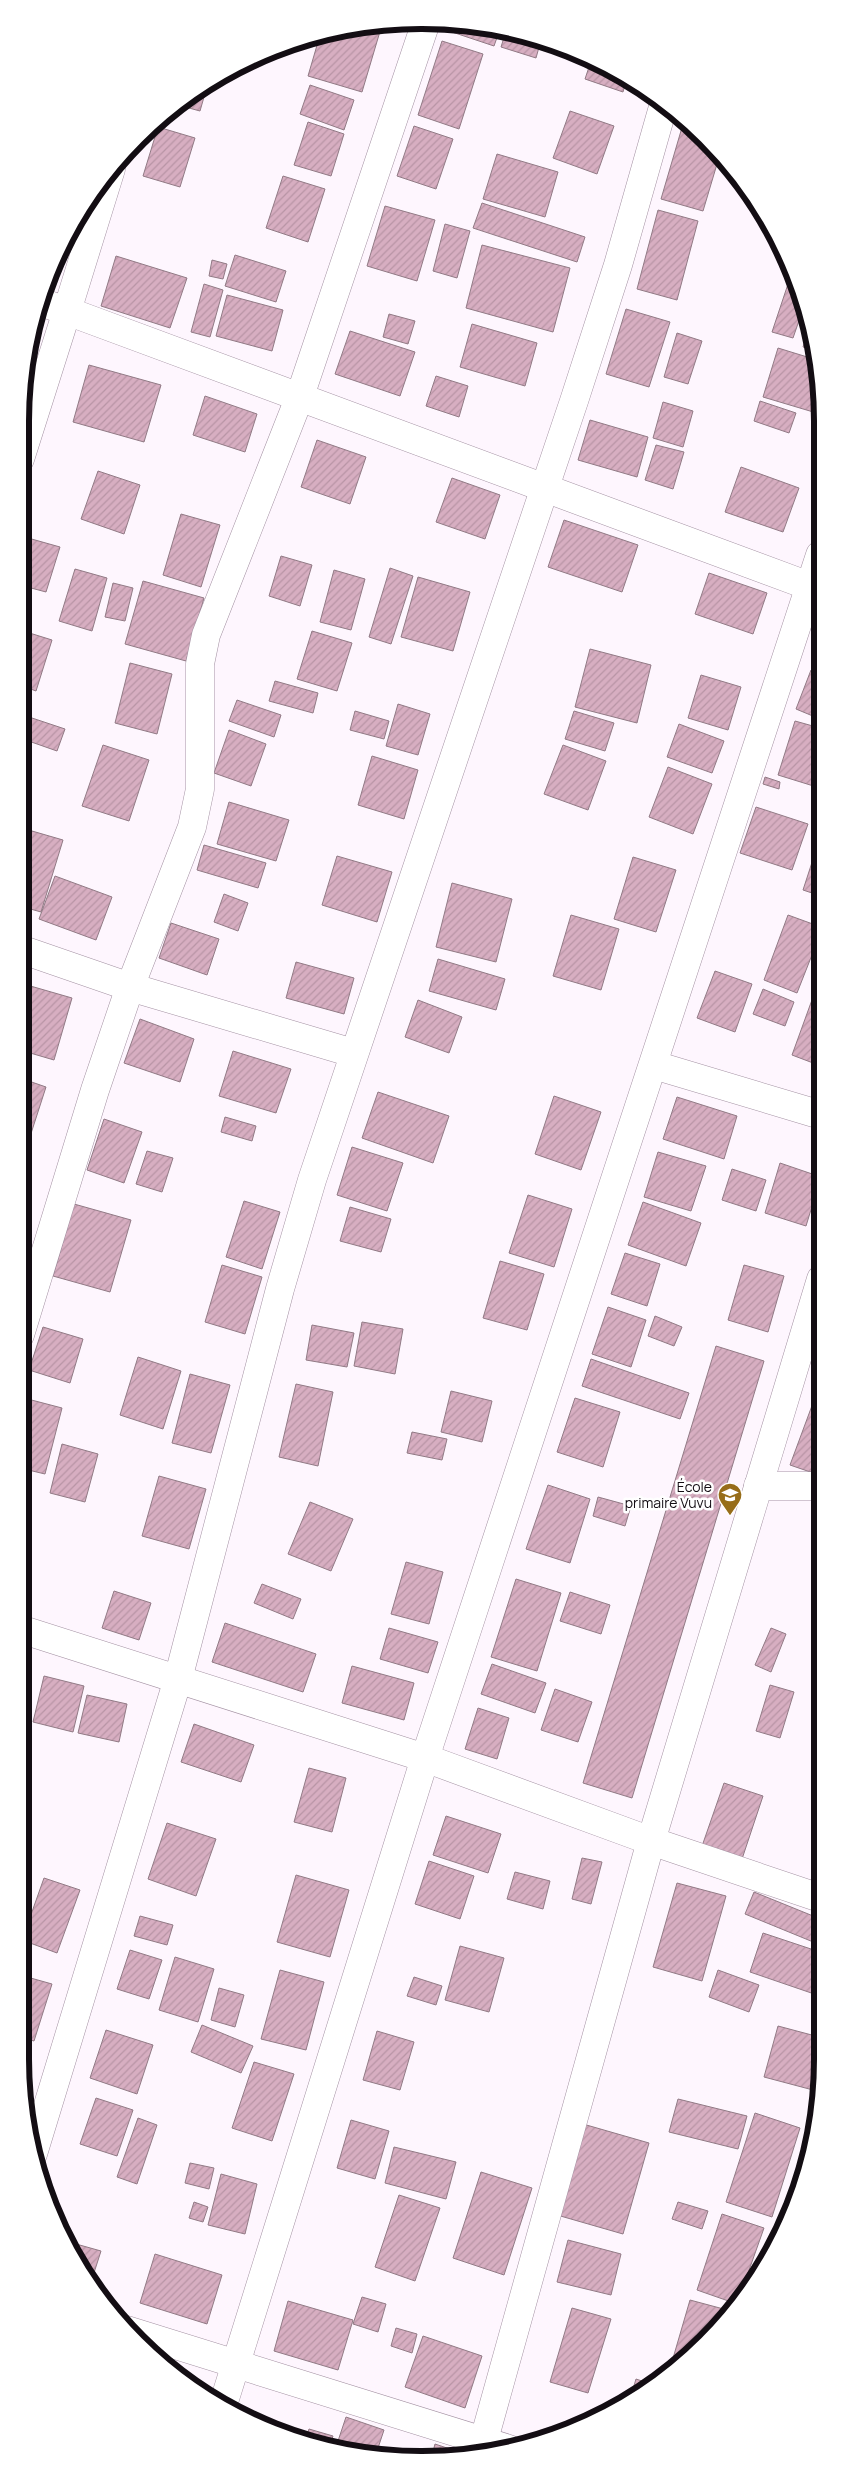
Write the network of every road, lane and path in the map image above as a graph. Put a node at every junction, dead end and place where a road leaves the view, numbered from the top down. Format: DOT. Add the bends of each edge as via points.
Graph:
graph roads {
  1 [pos="424,29"];
  2 [pos="661,110"];
  3 [pos="105,189"];
  4 [pos="47,304"];
  5 [pos="67,311"];
  6 [pos="300,396"];
  7 [pos="29,430"];
  8 [pos="544,487"];
  9 [pos="814,588"];
  10 [pos="814,591"];
  11 [pos="29,952"];
  12 [pos="130,987"];
  13 [pos="353,1053"];
  14 [pos="654,1065"];
  15 [pos="814,1113"];
  16 [pos="814,1302"];
  17 [pos="29,1305"];
  18 [pos="758,1486"];
  19 [pos="814,1486"];
  20 [pos="29,1632"];
  21 [pos="178,1679"];
  22 [pos="425,1758"];
  23 [pos="651,1841"];
  24 [pos="814,1896"];
  25 [pos="37,2140"];
  26 [pos="143,2335"];
  27 [pos="236,2364"];
  28 [pos="225,2399"];
  29 [pos="492,2445"];
  30 [pos="485,2446"];
  1 -- 6 [label="street"];
  2 -- 8 [label="street" via="618,265"];
  3 -- 5 [label="street"];
  4 -- 5 [label="street"];
  5 -- 6 [label="street"];
  5 -- 7 [label="street"];
  6 -- 8 [label="street"];
  6 -- 12 [label="street" via="206,635 200,664 200,789 192,827"];
  8 -- 9 [label="street"];
  8 -- 13 [label="street"];
  10 -- 14 [label="street"];
  11 -- 12 [label="street"];
  12 -- 13 [label="street"];
  12 -- 17 [label="street" via="94,1090"];
  13 -- 21 [label="street" via="280,1289"];
  14 -- 15 [label="street"];
  14 -- 22 [label="street"];
  16 -- 18 [label="street"];
  18 -- 19 [label="street"];
  18 -- 23 [label="street"];
  20 -- 21 [label="street"];
  21 -- 22 [label="street"];
  21 -- 25 [label="street"];
  22 -- 23 [label="street"];
  22 -- 27 [label="street"];
  23 -- 24 [label="street"];
  23 -- 29 [label="street"];
  26 -- 27 [label="street"];
  27 -- 28 [label="street"];
  27 -- 30 [label="street"];
}
